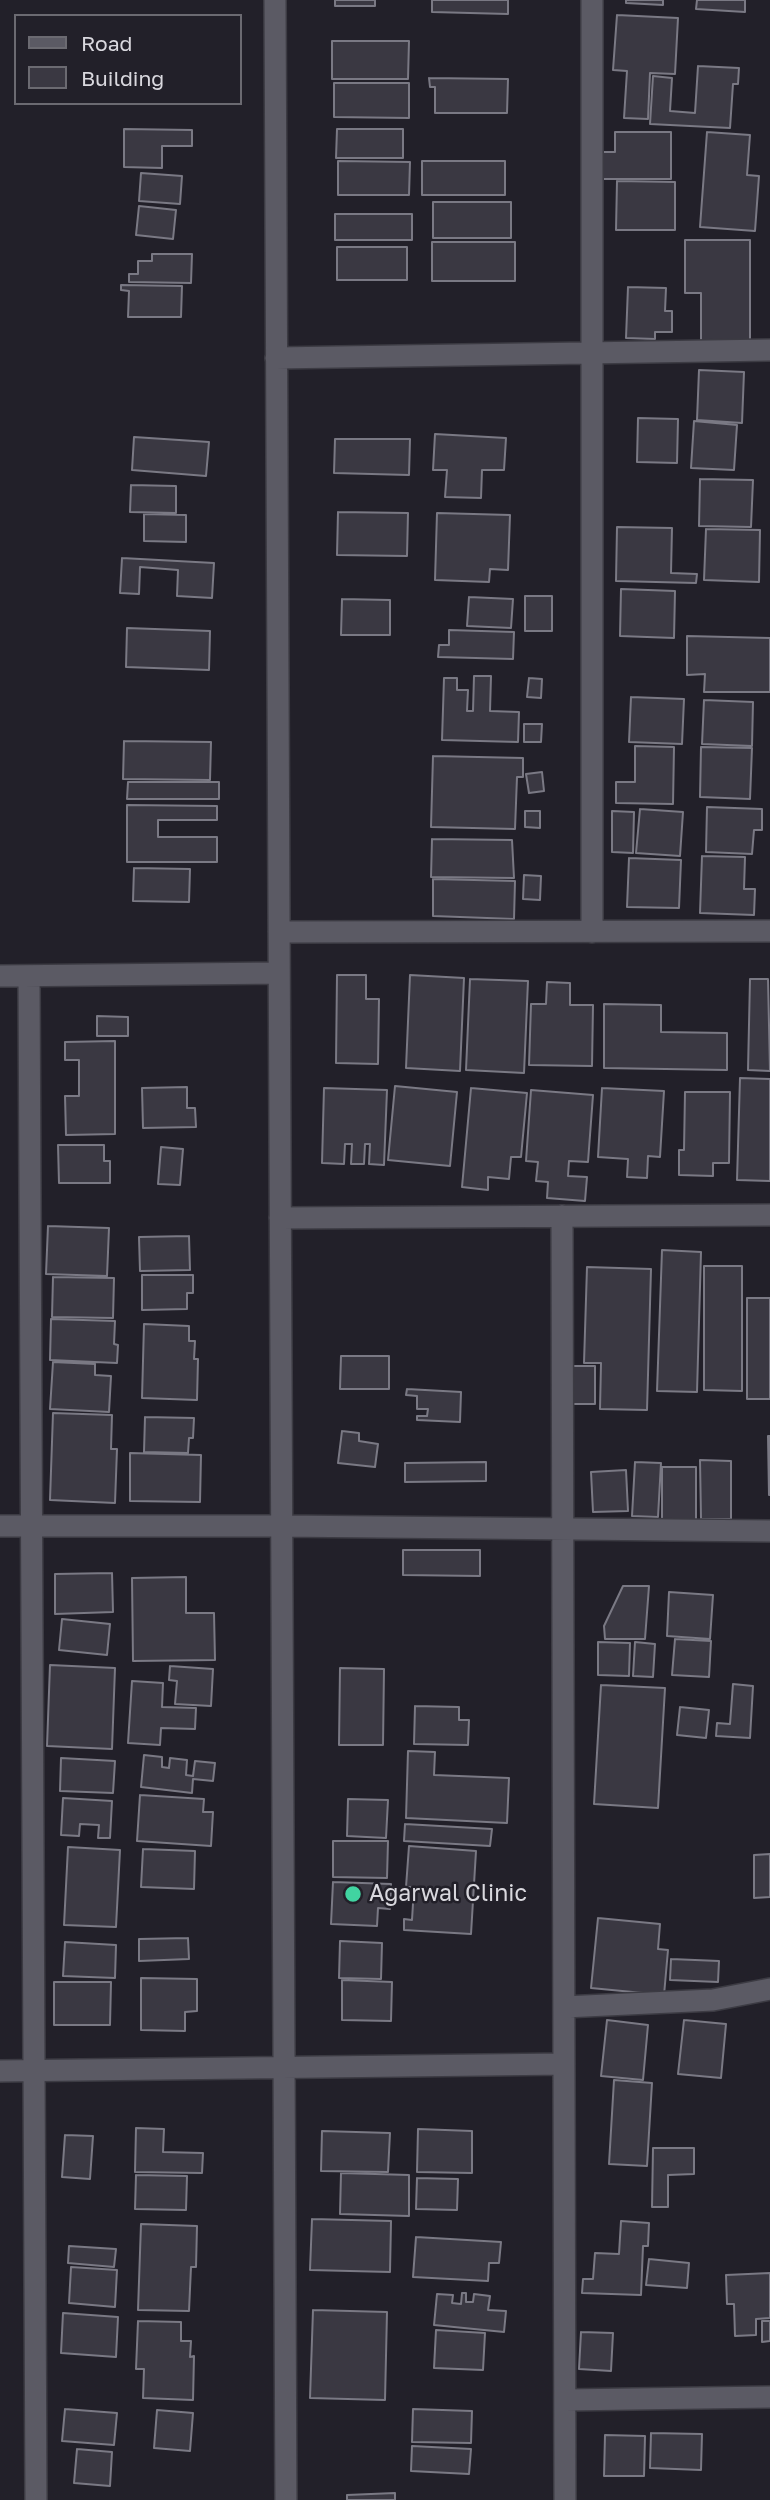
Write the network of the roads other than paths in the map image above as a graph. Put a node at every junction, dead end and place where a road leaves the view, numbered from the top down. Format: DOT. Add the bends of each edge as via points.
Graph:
graph roads {
  1 [pos="275,0"];
  2 [pos="592,0"];
  3 [pos="770,350"];
  4 [pos="592,352"];
  5 [pos="276,358"];
  6 [pos="770,931"];
  7 [pos="279,932"];
  8 [pos="592,932"];
  9 [pos="279,974"];
  10 [pos="0,976"];
  11 [pos="29,976"];
  12 [pos="770,1215"];
  13 [pos="562,1216"];
  14 [pos="280,1218"];
  15 [pos="0,1526"];
  16 [pos="32,1526"];
  17 [pos="282,1526"];
  18 [pos="562,1529"];
  19 [pos="770,1531"];
  20 [pos="770,1989"];
  21 [pos="564,2007"];
  22 [pos="564,2064"];
  23 [pos="284,2067"];
  24 [pos="34,2070"];
  25 [pos="0,2071"];
  26 [pos="770,2397"];
  27 [pos="565,2400"];
  28 [pos="36,2500"];
  29 [pos="286,2500"];
  30 [pos="565,2500"];
  1 -- 5 [label="street"];
  2 -- 4 [label="street"];
  3 -- 4 [label="street"];
  4 -- 5 [label="street"];
  4 -- 8 [label="street"];
  5 -- 7 [label="street"];
  6 -- 8 [label="street"];
  7 -- 8 [label="street"];
  7 -- 9 [label="street"];
  9 -- 11 [label="street"];
  9 -- 14 [label="street"];
  10 -- 11 [label="street"];
  11 -- 16 [label="street"];
  12 -- 13 [label="street"];
  13 -- 14 [label="street"];
  13 -- 18 [label="street"];
  14 -- 17 [label="street"];
  15 -- 16 [label="street"];
  16 -- 17 [label="street"];
  16 -- 24 [label="street"];
  17 -- 18 [label="street"];
  17 -- 23 [label="street"];
  18 -- 19 [label="street"];
  18 -- 21 [label="street"];
  20 -- 21 [label="street" via="713,2000"];
  21 -- 22 [label="street"];
  22 -- 23 [label="street"];
  22 -- 27 [label="street"];
  23 -- 24 [label="street"];
  23 -- 29 [label="street"];
  24 -- 25 [label="street"];
  24 -- 28 [label="street"];
  26 -- 27 [label="street"];
  27 -- 30 [label="street"];
}
